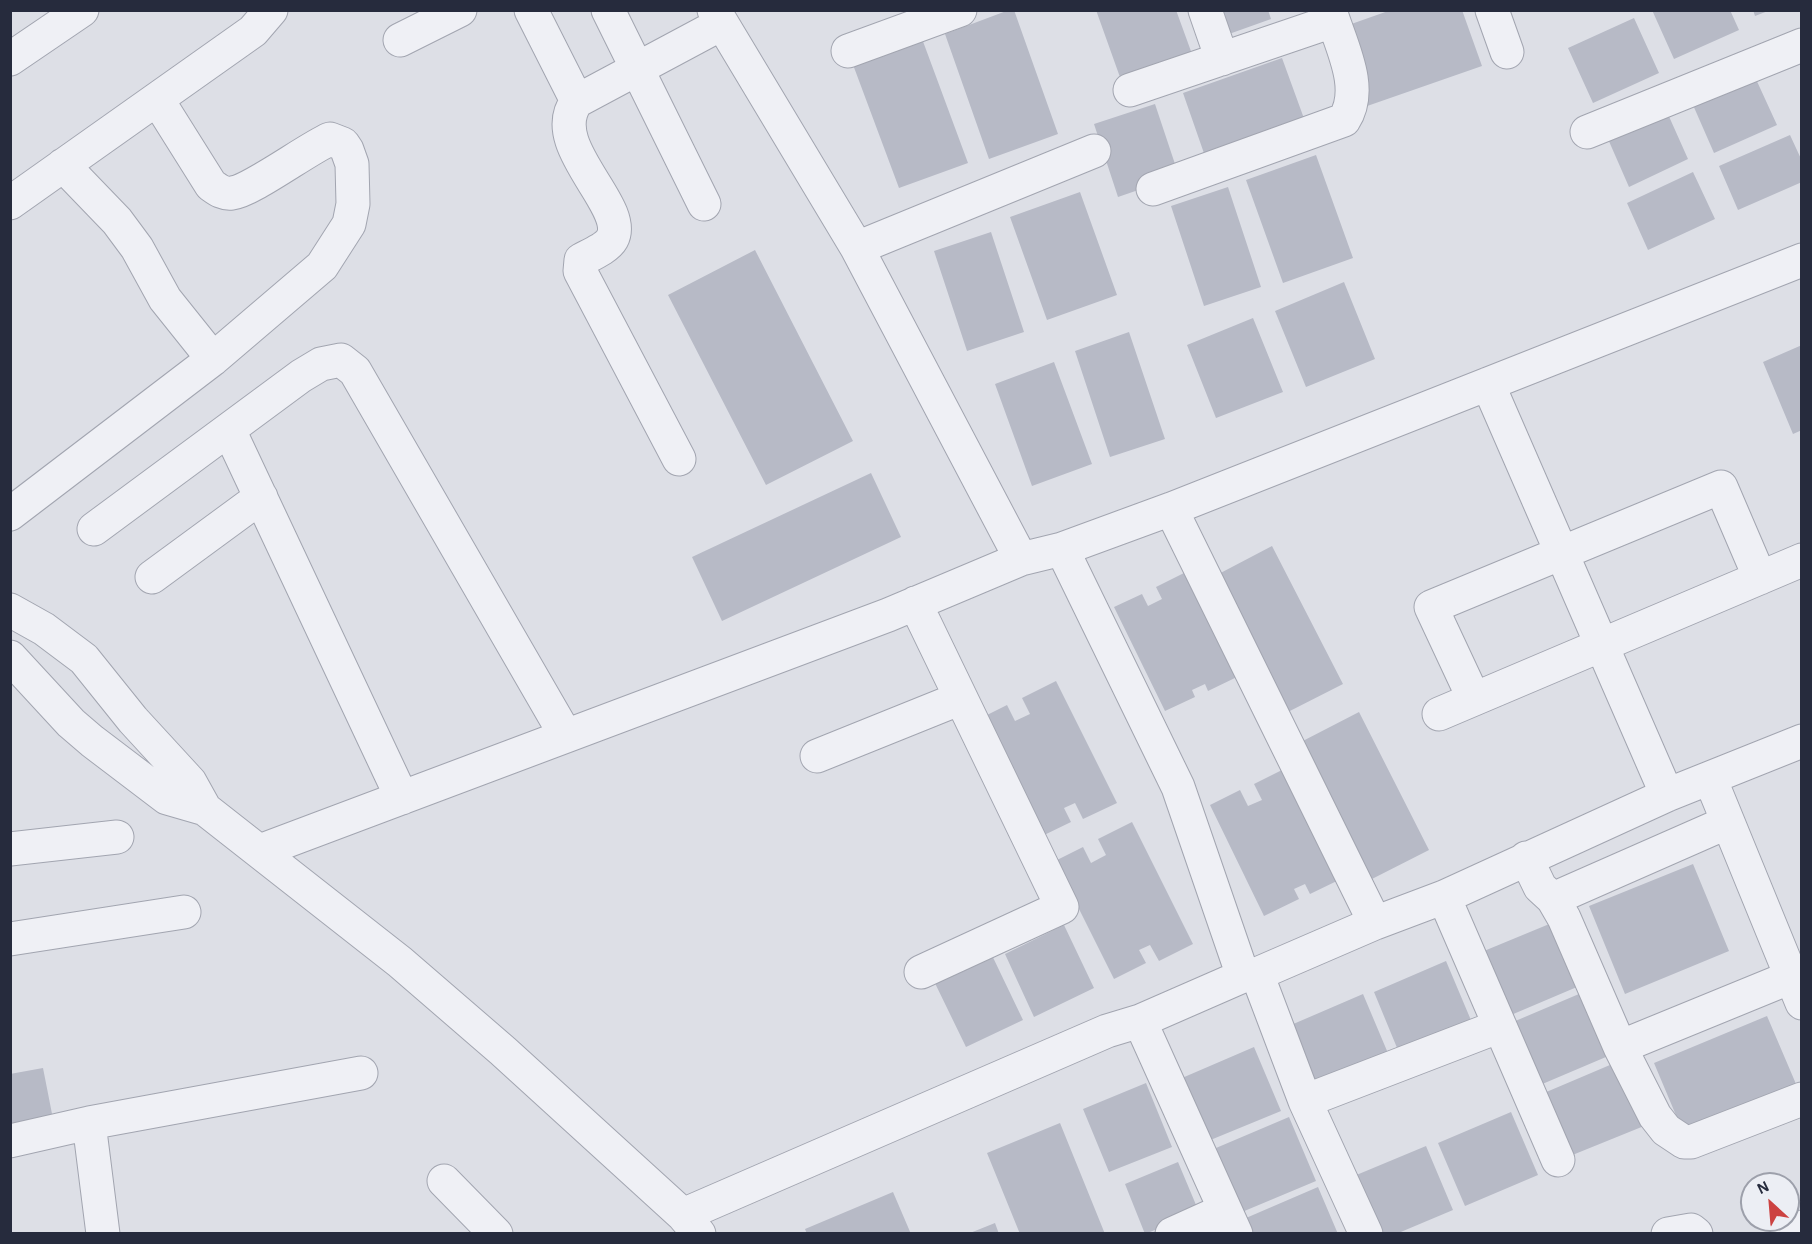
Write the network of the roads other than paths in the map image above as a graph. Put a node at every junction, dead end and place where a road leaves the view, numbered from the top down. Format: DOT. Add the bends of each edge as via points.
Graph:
graph roads {
  1 [pos="82,10"];
  2 [pos="271,10"];
  3 [pos="460,10"];
  4 [pos="531,10"];
  5 [pos="608,10"];
  6 [pos="960,10"];
  7 [pos="1205,10"];
  8 [pos="1492,10"];
  9 [pos="1332,16"];
  10 [pos="718,17"];
  11 [pos="400,40"];
  12 [pos="1802,45"];
  13 [pos="848,51"];
  14 [pos="1507,52"];
  15 [pos="10,59"];
  16 [pos="1222,59"];
  17 [pos="637,68"];
  18 [pos="1130,90"];
  19 [pos="157,99"];
  20 [pos="577,101"];
  21 [pos="1587,132"];
  22 [pos="1094,150"];
  23 [pos="63,165"];
  24 [pos="1153,189"];
  25 [pos="10,203"];
  26 [pos="704,204"];
  27 [pos="858,248"];
  28 [pos="1802,260"];
  29 [pos="213,359"];
  30 [pos="1488,384"];
  31 [pos="229,430"];
  32 [pos="679,459"];
  33 [pos="261,497"];
  34 [pos="1171,509"];
  35 [pos="10,514"];
  36 [pos="94,529"];
  37 [pos="1062,549"];
  38 [pos="1562,554"];
  39 [pos="1021,559"];
  40 [pos="1802,560"];
  41 [pos="152,577"];
  42 [pos="1760,578"];
  43 [pos="915,603"];
  44 [pos="10,610"];
  45 [pos="1601,645"];
  46 [pos="10,657"];
  47 [pos="961,698"];
  48 [pos="1474,699"];
  49 [pos="1439,714"];
  50 [pos="566,736"];
  51 [pos="1802,741"];
  52 [pos="817,756"];
  53 [pos="1710,778"];
  54 [pos="1667,795"];
  55 [pos="402,798"];
  56 [pos="206,809"];
  57 [pos="1728,822"];
  58 [pos="117,837"];
  59 [pos="10,849"];
  60 [pos="260,851"];
  61 [pos="1526,858"];
  62 [pos="1444,897"];
  63 [pos="1553,899"];
  64 [pos="184,912"];
  65 [pos="1375,923"];
  66 [pos="10,939"];
  67 [pos="921,972"];
  68 [pos="1250,975"];
  69 [pos="1796,990"];
  70 [pos="1140,1021"];
  71 [pos="1500,1026"];
  72 [pos="1620,1047"];
  73 [pos="361,1073"];
  74 [pos="1802,1099"];
  75 [pos="1305,1101"];
  76 [pos="89,1123"];
  77 [pos="10,1141"];
  78 [pos="1558,1160"];
  79 [pos="444,1181"];
  80 [pos="1231,1222"];
  81 [pos="691,1224"];
  82 [pos="1802,1227"];
  83 [pos="103,1233"];
  84 [pos="496,1233"];
  85 [pos="1172,1233"];
  86 [pos="1366,1233"];
  87 [pos="1668,1233"];
  88 [pos="1696,1233"];
  89 [pos="1787,1233"];
  1 -- 15 [label="street"];
  2 -- 19 [label="street" via="253,31"];
  3 -- 11 [label="street"];
  4 -- 20 [label="street"];
  5 -- 17 [label="street"];
  6 -- 13 [label="street"];
  7 -- 16 [label="street"];
  8 -- 14 [label="street"];
  9 -- 16 [label="street"];
  9 -- 24 [label="street" via="1354,92 1352,108 1344,120"];
  10 -- 17 [label="street"];
  10 -- 27 [label="street"];
  12 -- 21 [label="street"];
  16 -- 18 [label="street"];
  17 -- 20 [label="street"];
  17 -- 26 [label="street"];
  19 -- 23 [label="street"];
  19 -- 29 [label="street" via="211,184 221,192 233,194 330,138 342,144 352,164 349,224 322,266"];
  20 -- 32 [label="street" via="570,111 568,128 610,214 614,231 610,242 581,260 580,271"];
  22 -- 27 [label="street"];
  23 -- 25 [label="street"];
  23 -- 29 [label="street" via="117,221 165,299"];
  27 -- 39 [label="street"];
  28 -- 30 [label="street"];
  29 -- 35 [label="street"];
  30 -- 34 [label="street"];
  30 -- 38 [label="street"];
  31 -- 33 [label="street"];
  31 -- 36 [label="street"];
  31 -- 50 [label="street" via="321,364 341,360 356,371"];
  33 -- 41 [label="street"];
  33 -- 55 [label="street"];
  34 -- 37 [label="street"];
  34 -- 65 [label="street"];
  37 -- 39 [label="street"];
  37 -- 68 [label="street" via="1178,787"];
  38 -- 42 [label="street" via="1721,487"];
  38 -- 45 [label="street"];
  38 -- 48 [label="street" via="1431,607"];
  39 -- 43 [label="street"];
  40 -- 42 [label="street"];
  42 -- 45 [label="street"];
  43 -- 47 [label="street"];
  43 -- 50 [label="street"];
  44 -- 56 [label="street" via="84,659 190,782"];
  45 -- 48 [label="street"];
  45 -- 54 [label="street"];
  46 -- 56 [label="street" via="92,741 167,798"];
  47 -- 52 [label="street"];
  47 -- 67 [label="street" via="1062,907"];
  48 -- 49 [label="street"];
  50 -- 55 [label="street"];
  51 -- 53 [label="street"];
  53 -- 54 [label="street"];
  53 -- 57 [label="street"];
  54 -- 61 [label="street"];
  55 -- 60 [label="street"];
  56 -- 60 [label="street"];
  57 -- 63 [label="street"];
  57 -- 69 [label="street"];
  58 -- 59 [label="street"];
  60 -- 81 [label="street" via="418,977"];
  61 -- 62 [label="street"];
  61 -- 63 [label="street" via="1540,887"];
  62 -- 65 [label="street"];
  62 -- 71 [label="street"];
  63 -- 72 [label="street"];
  64 -- 66 [label="street"];
  65 -- 68 [label="street"];
  68 -- 70 [label="street"];
  68 -- 75 [label="street"];
  69 -- 72 [label="street"];
  70 -- 80 [label="street"];
  70 -- 81 [label="street" via="1096,1035"];
  71 -- 75 [label="street"];
  71 -- 78 [label="street"];
  72 -- 74 [label="street" via="1655,1116 1666,1130 1684,1142"];
  73 -- 76 [label="street"];
  75 -- 86 [label="street"];
  76 -- 77 [label="street"];
  76 -- 83 [label="street"];
  79 -- 84 [label="street"];
  80 -- 85 [label="street"];
  82 -- 89 [label="street"];
  87 -- 88 [label="street"];
}
